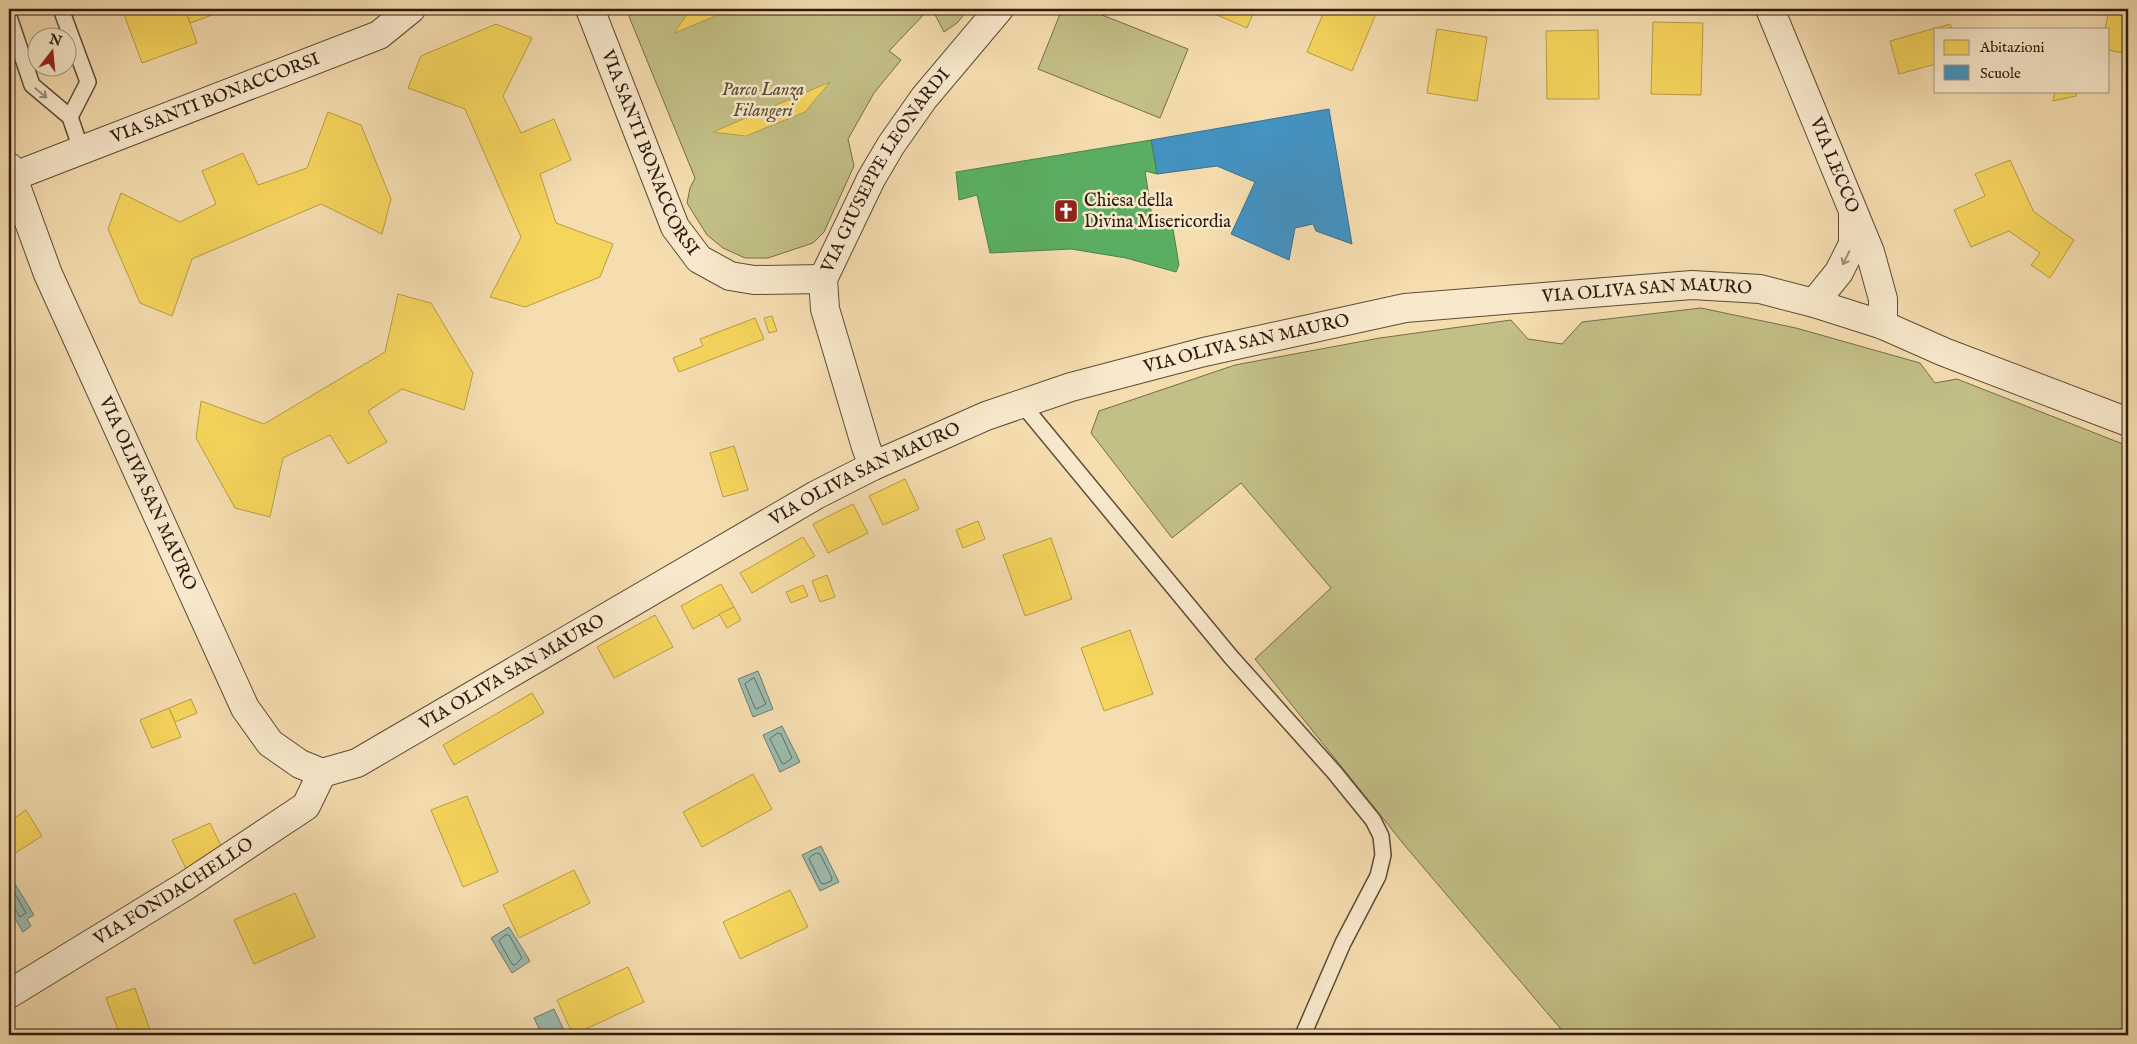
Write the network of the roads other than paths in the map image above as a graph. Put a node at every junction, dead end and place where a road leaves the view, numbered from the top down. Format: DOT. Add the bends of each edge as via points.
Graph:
graph roads {
  1 [pos="61,9"];
  2 [pos="411,9"];
  3 [pos="590,9"];
  4 [pos="999,9"];
  5 [pos="1770,9"];
  6 [pos="9,17"];
  7 [pos="70,117"];
  8 [pos="82,152"];
  9 [pos="11,172"];
  10 [pos="1853,211"];
  11 [pos="824,279"];
  12 [pos="1814,303"];
  13 [pos="1883,325"];
  14 [pos="1022,404"];
  15 [pos="2128,422"];
  16 [pos="874,466"];
  17 [pos="322,773"];
  18 [pos="9,994"];
  19 [pos="1303,1035"];
  1 -- 7 [label="lane" via="88,82"];
  2 -- 8 [label="street, VIA SANTI BONACCORSI" via="379,35"];
  3 -- 11 [label="street, VIA SANTI BONACCORSI" via="675,227 699,259 730,276 754,280"];
  4 -- 11 [label="street, VIA GIUSEPPE LEONARDI" via="924,98 891,145"];
  5 -- 10 [label="street, VIA LECCO"];
  6 -- 7 [label="lane, one-way" via="32,85"];
  7 -- 8 [label="lane"];
  8 -- 9 [label="street, VIA SANTI BONACCORSI"];
  9 -- 17 [label="street, VIA OLIVA SAN MAURO" via="48,274 245,708 270,743 300,764"];
  10 -- 12 [label="street, one-way" via="1853,244 1839,272"];
  10 -- 13 [label="street, VIA LECCO" via="1870,252 1883,299"];
  11 -- 16 [label="street, VIA GIUSEPPE LEONARDI" via="825,309"];
  12 -- 13 [label="street, VIA OLIVA SAN MAURO"];
  12 -- 14 [label="street, VIA OLIVA SAN MAURO" via="1760,290 1692,286 1405,308 1204,352 1071,387"];
  13 -- 15 [label="street, VIA OLIVA SAN MAURO" via="1944,352"];
  14 -- 16 [label="street, VIA OLIVA SAN MAURO" via="986,416"];
  14 -- 19 [label="lane" via="1231,657 1334,772 1373,820 1381,836 1383,855 1378,876 1343,943"];
  16 -- 17 [label="street, VIA OLIVA SAN MAURO" via="816,495 357,762"];
  17 -- 18 [label="street, VIA FONDACHELLO" via="306,806 187,885"];
}
